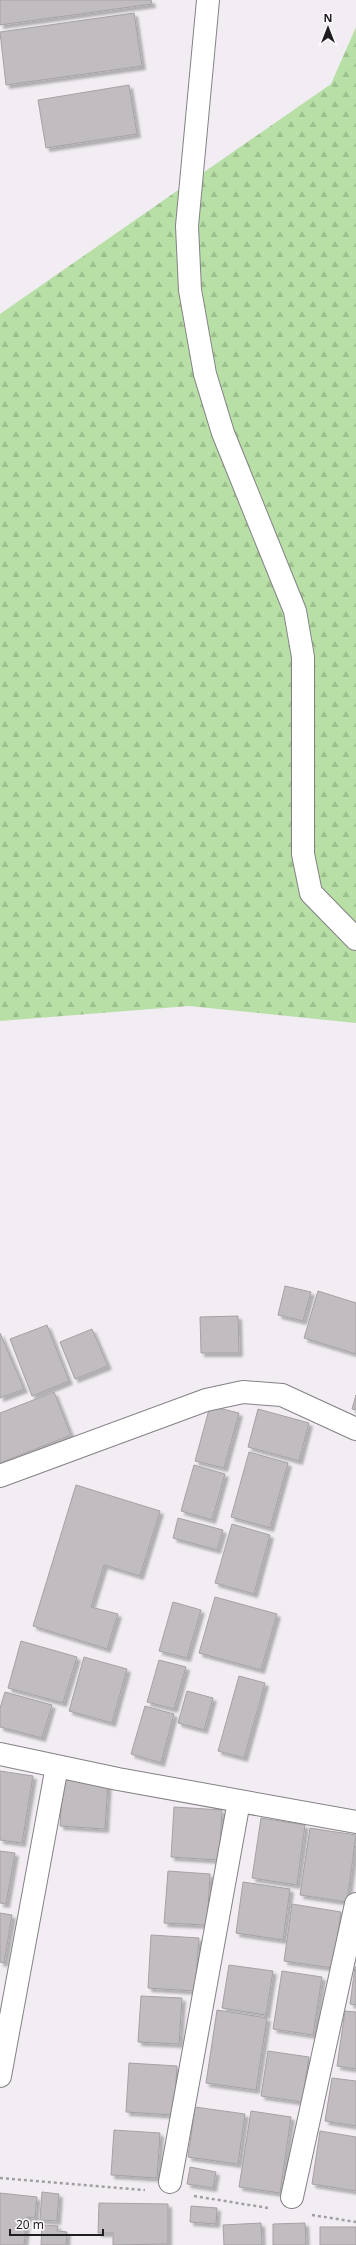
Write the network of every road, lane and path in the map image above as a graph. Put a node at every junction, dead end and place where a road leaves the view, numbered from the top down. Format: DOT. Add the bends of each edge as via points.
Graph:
graph roads {
  1 [pos="208,0"];
  2 [pos="356,939"];
  3 [pos="356,1429"];
  4 [pos="0,1476"];
  5 [pos="0,1754"];
  6 [pos="57,1766"];
  7 [pos="239,1801"];
  8 [pos="356,1822"];
  9 [pos="356,1904"];
  10 [pos="0,2076"];
  11 [pos="170,2182"];
  12 [pos="292,2197"];
  1 -- 2 [label="street" via="187,226 190,290 205,374 223,433 295,611 303,657 303,854 311,893"];
  3 -- 4 [label="street" via="282,1395 243,1392 206,1400"];
  5 -- 6 [label="street"];
  6 -- 7 [label="street"];
  6 -- 10 [label="street"];
  7 -- 8 [label="street"];
  7 -- 11 [label="street"];
  9 -- 12 [label="street"];
}
